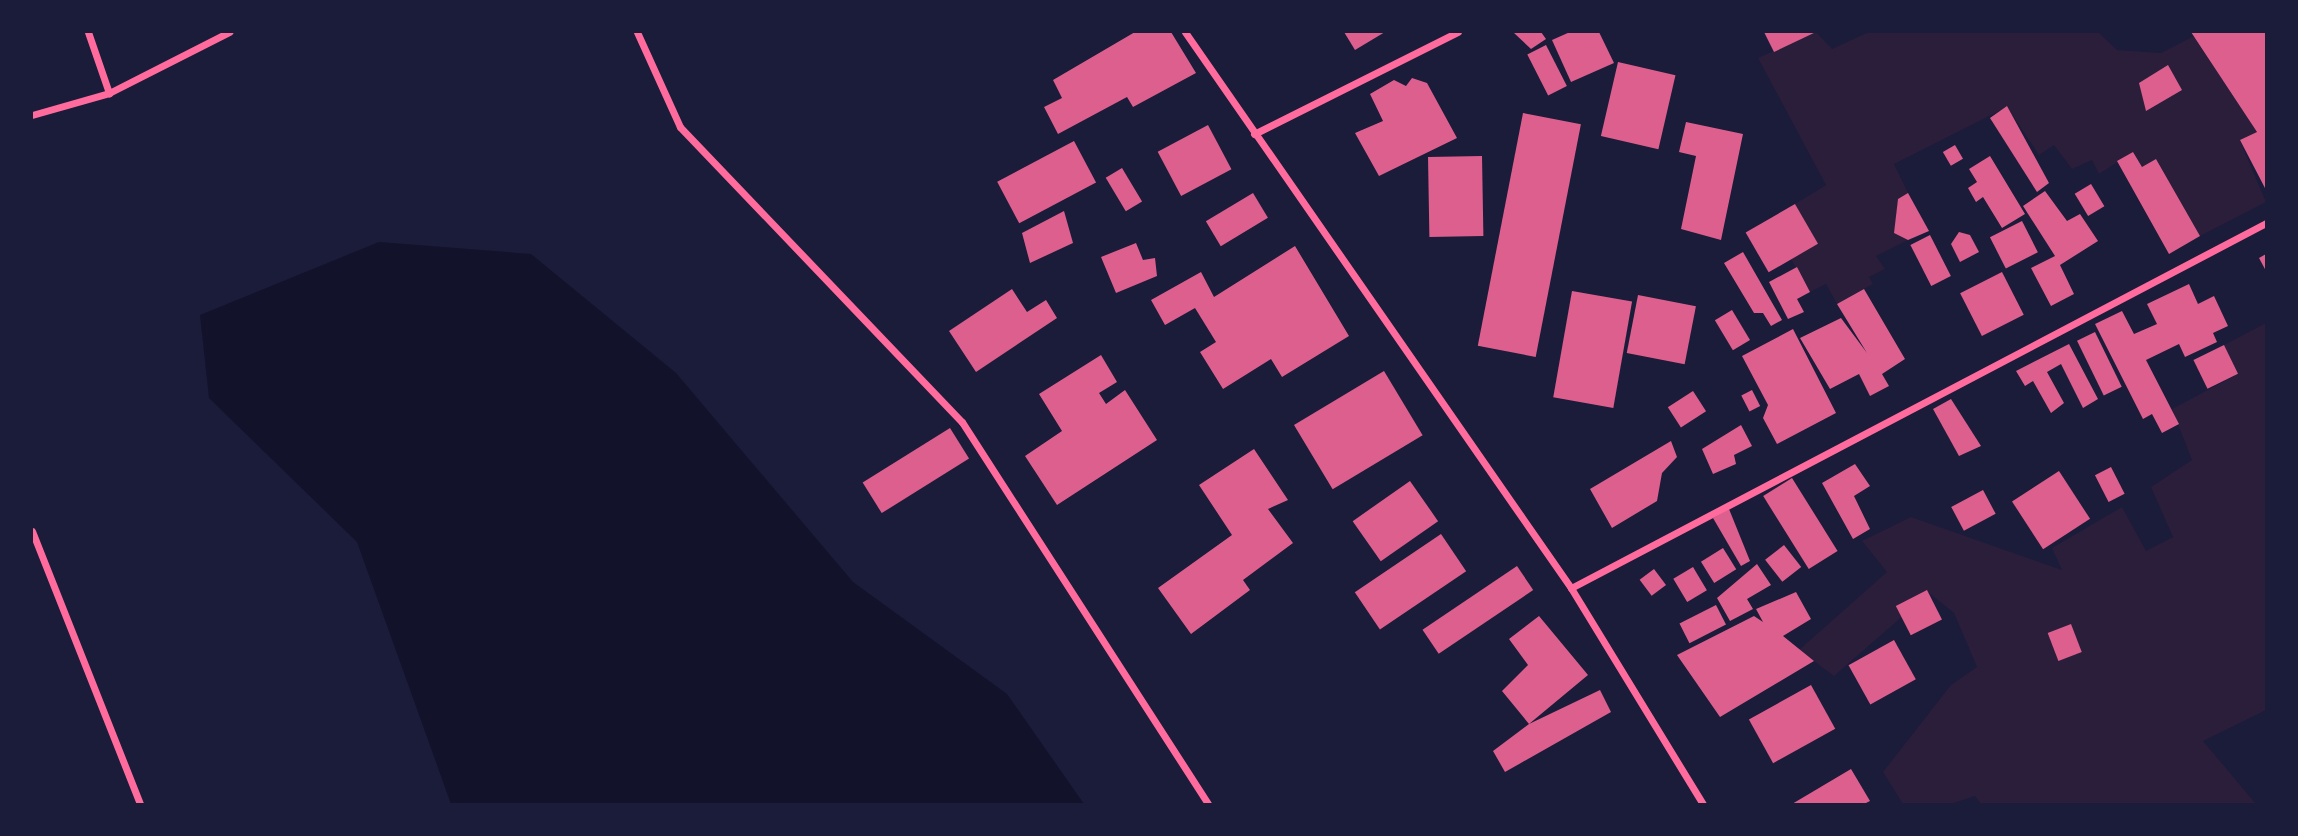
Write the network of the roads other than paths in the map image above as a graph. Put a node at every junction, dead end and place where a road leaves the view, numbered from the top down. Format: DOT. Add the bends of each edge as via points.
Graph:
graph roads {
  1 [pos="88,32"];
  2 [pos="229,32"];
  3 [pos="637,32"];
  4 [pos="1185,32"];
  5 [pos="1458,32"];
  6 [pos="109,93"];
  7 [pos="32,115"];
  8 [pos="1254,134"];
  9 [pos="2266,223"];
  10 [pos="32,531"];
  11 [pos="1571,588"];
  12 [pos="140,804"];
  13 [pos="1208,804"];
  14 [pos="1703,804"];
  1 -- 6 [label="street"];
  2 -- 6 [label="street"];
  3 -- 13 [label="street" via="680,127 961,422"];
  4 -- 8 [label="street"];
  5 -- 8 [label="street"];
  6 -- 7 [label="street"];
  8 -- 11 [label="street"];
  9 -- 11 [label="street"];
  10 -- 12 [label="street"];
  11 -- 14 [label="street"];
}
